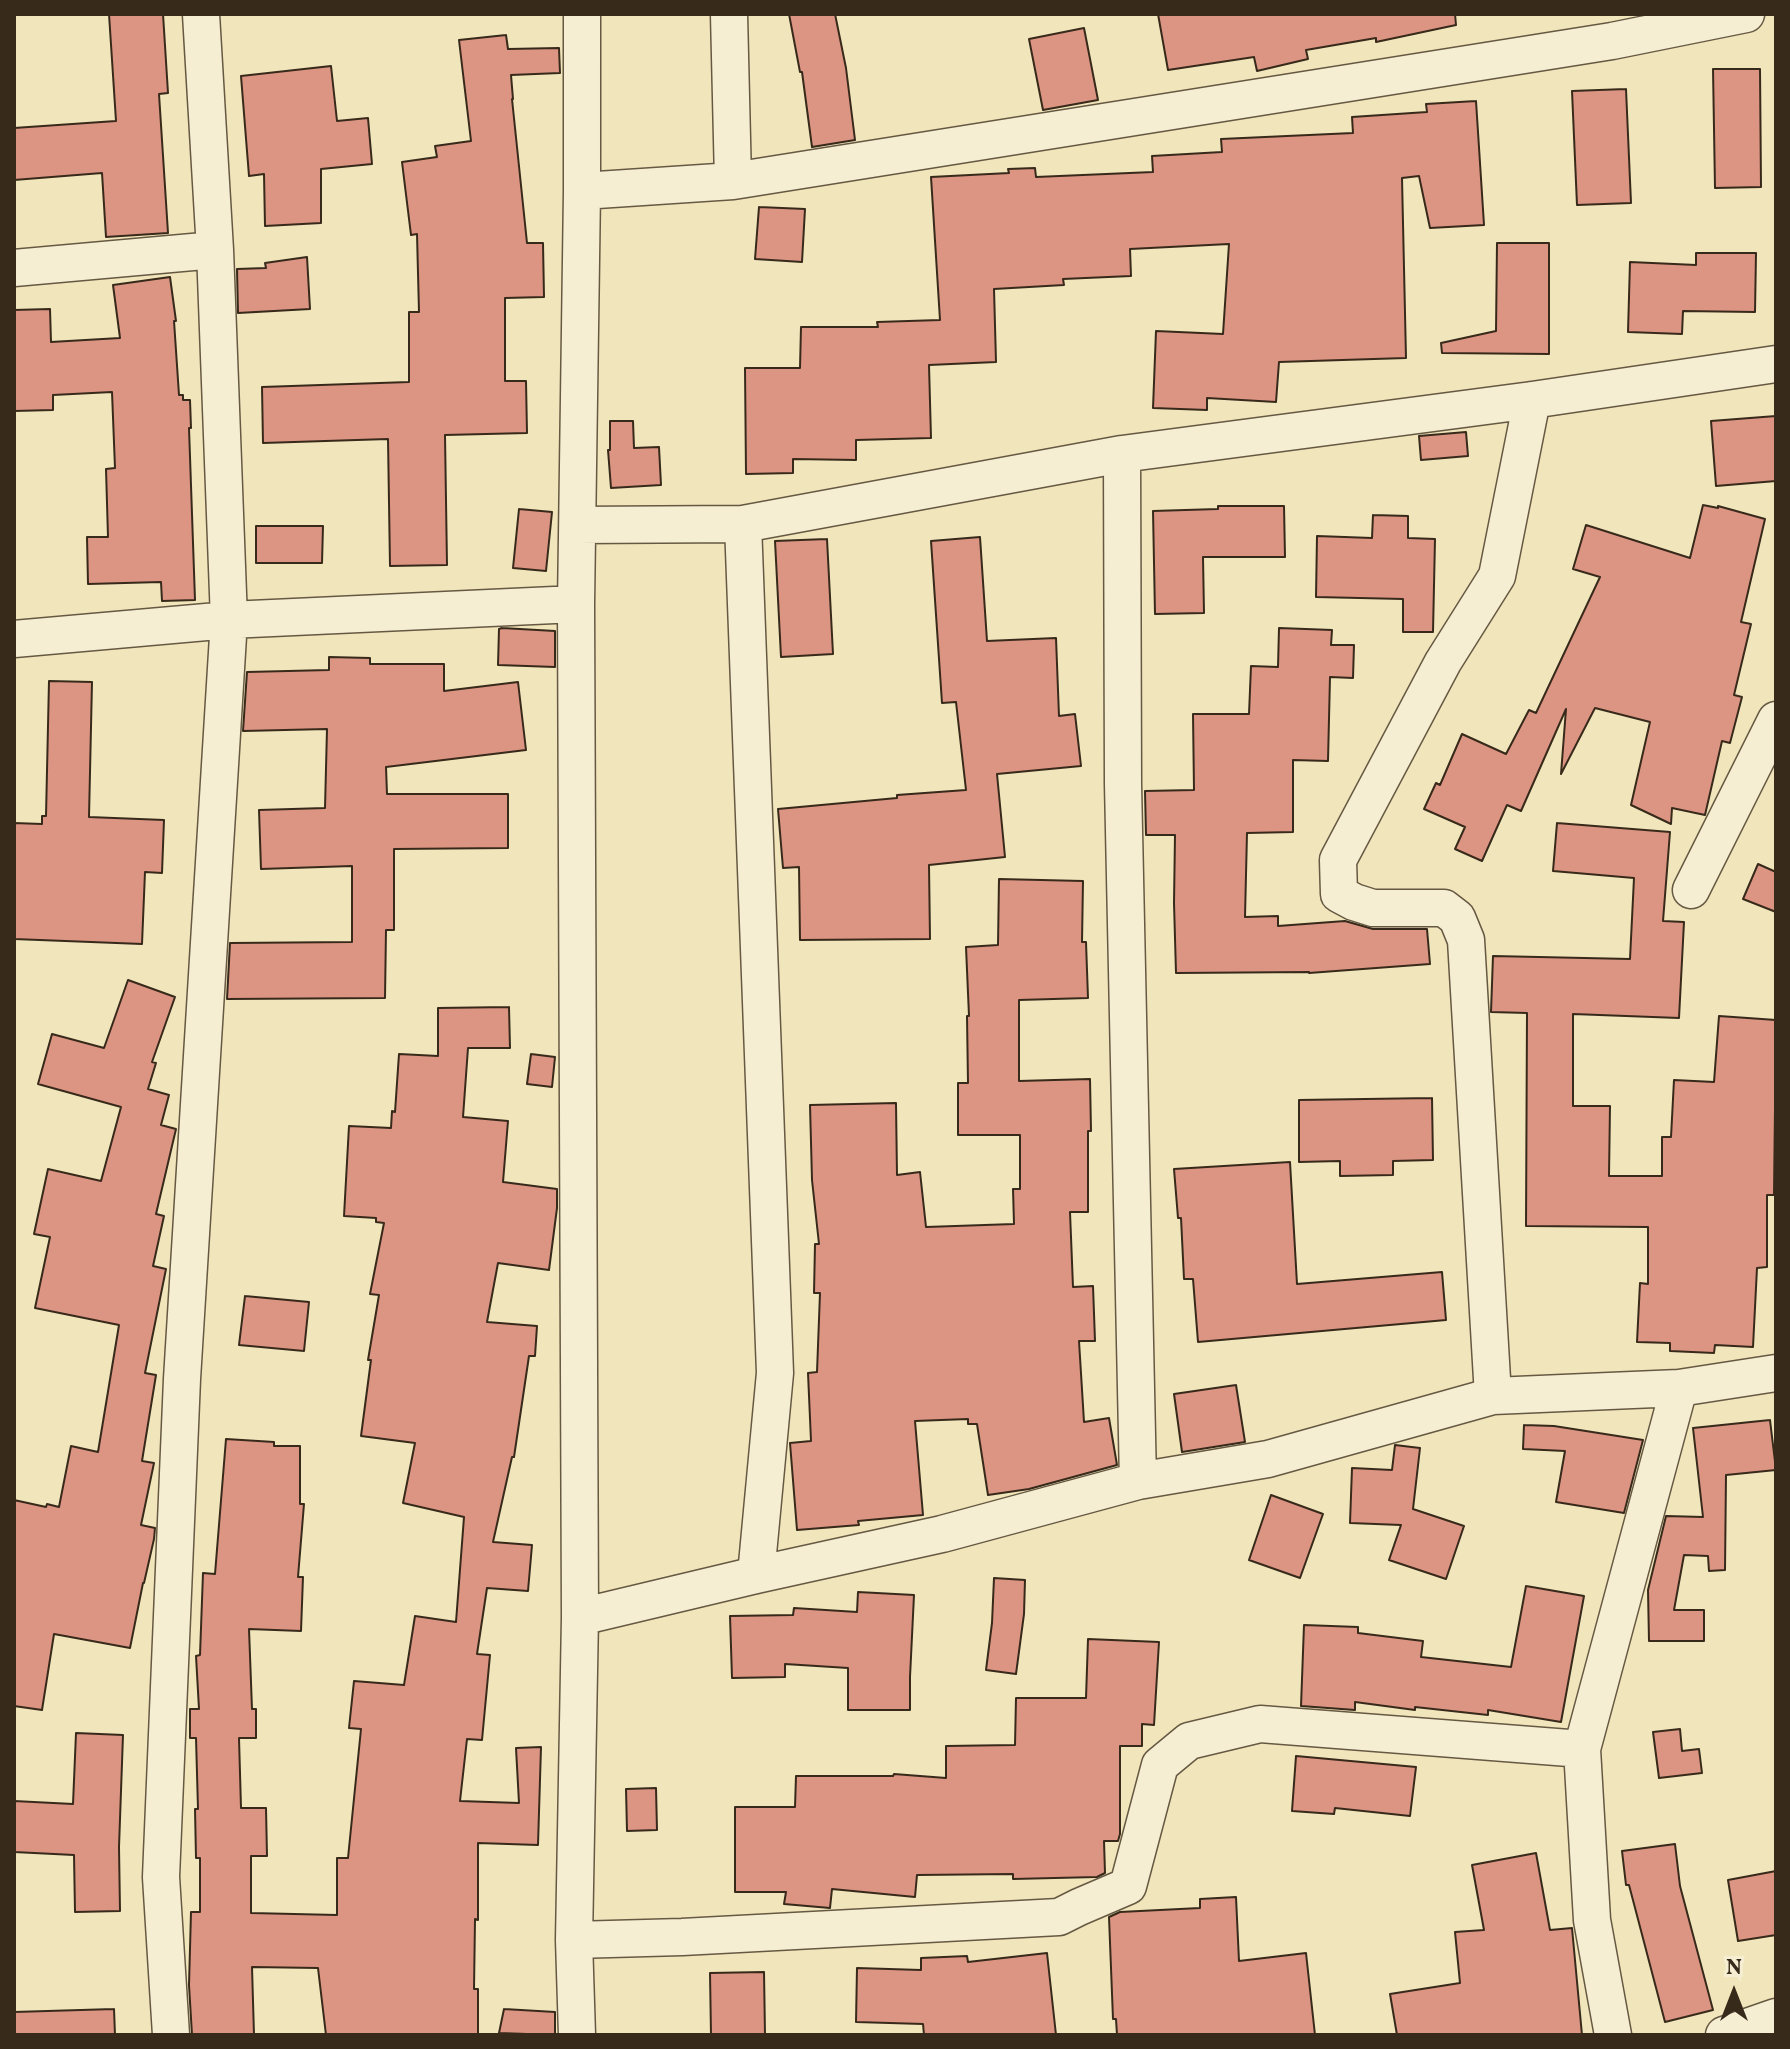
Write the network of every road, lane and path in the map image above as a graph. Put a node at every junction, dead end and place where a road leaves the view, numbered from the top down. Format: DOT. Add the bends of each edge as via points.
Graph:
graph roads {
  1 [pos="201,14"];
  2 [pos="582,14"];
  3 [pos="729,14"];
  4 [pos="1746,14"];
  5 [pos="1610,28"];
  6 [pos="733,181"];
  7 [pos="582,191"];
  8 [pos="215,250"];
  9 [pos="14,268"];
  10 [pos="1776,364"];
  11 [pos="1532,400"];
  12 [pos="1122,454"];
  13 [pos="743,524"];
  14 [pos="578,525"];
  15 [pos="576,604"];
  16 [pos="229,620"];
  17 [pos="14,639"];
  18 [pos="1776,720"];
  19 [pos="1691,890"];
  20 [pos="1776,1373"];
  21 [pos="1679,1388"];
  22 [pos="1493,1396"];
  23 [pos="1138,1481"];
  24 [pos="756,1575"];
  25 [pos="580,1617"];
  26 [pos="1582,1749"];
  27 [pos="574,1940"];
  28 [pos="1776,2017"];
  29 [pos="171,2035"];
  30 [pos="577,2035"];
  31 [pos="1613,2035"];
  32 [pos="1724,2035"];
  1 -- 8 [label="street"];
  2 -- 7 [label="street"];
  3 -- 6 [label="street"];
  4 -- 5 [label="street"];
  5 -- 6 [label="street"];
  6 -- 7 [label="street"];
  7 -- 14 [label="street"];
  8 -- 9 [label="street"];
  8 -- 16 [label="street"];
  10 -- 11 [label="street"];
  11 -- 12 [label="street"];
  11 -- 22 [label="street" via="1497,576 1443,662 1338,860 1339,894 1373,908 1444,908 1457,918 1466,940"];
  12 -- 13 [label="street"];
  12 -- 23 [label="street" via="1123,800"];
  13 -- 14 [label="street"];
  13 -- 24 [label="street" via="775,1373"];
  14 -- 15 [label="street"];
  15 -- 16 [label="street"];
  15 -- 25 [label="street"];
  16 -- 17 [label="street"];
  16 -- 29 [label="street" via="182,1379 161,1861"];
  18 -- 19 [label="street"];
  20 -- 21 [label="street"];
  21 -- 22 [label="street"];
  21 -- 26 [label="street"];
  22 -- 23 [label="street" via="1268,1459"];
  23 -- 24 [label="street" via="942,1534"];
  24 -- 25 [label="street"];
  25 -- 27 [label="street"];
  26 -- 27 [label="street" via="1260,1724 1189,1741 1160,1765 1128,1886 1059,1917"];
  26 -- 31 [label="street" via="1592,1920"];
  27 -- 30 [label="street"];
  28 -- 32 [label="street"];
}
